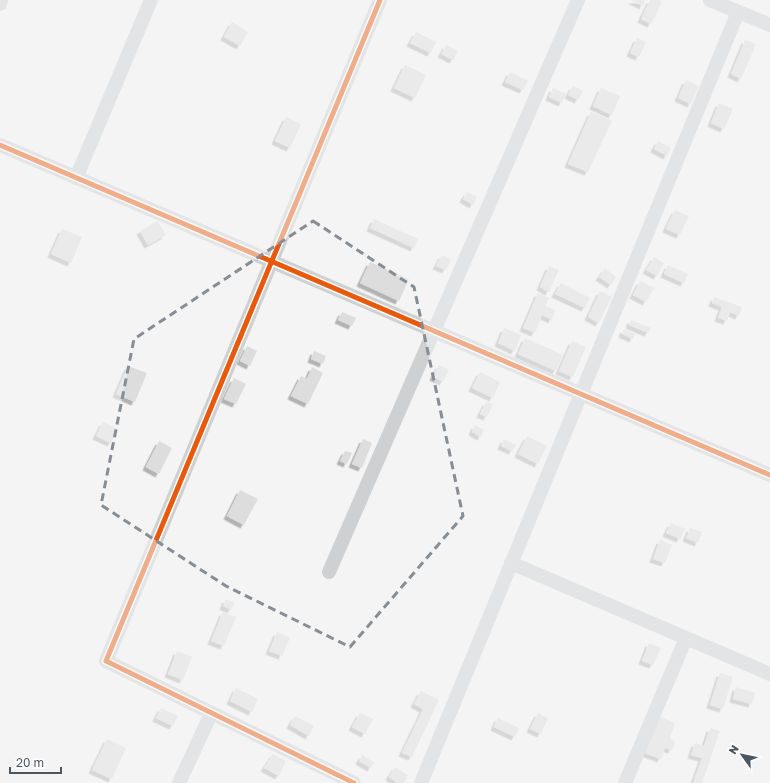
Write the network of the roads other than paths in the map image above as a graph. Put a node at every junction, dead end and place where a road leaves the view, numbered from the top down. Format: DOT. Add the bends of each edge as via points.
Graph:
graph roads {
  1 [pos="1,0"];
  2 [pos="150,0"];
  3 [pos="380,0"];
  4 [pos="578,0"];
  5 [pos="710,0"];
  6 [pos="0,4"];
  7 [pos="738,12"];
  8 [pos="770,26"];
  9 [pos="0,145"];
  10 [pos="76,178"];
  11 [pos="272,262"];
  12 [pos="434,331"];
  13 [pos="581,394"];
  14 [pos="770,476"];
  15 [pos="511,563"];
  16 [pos="328,572"];
  17 [pos="686,638"];
  18 [pos="770,674"];
  19 [pos="211,714"];
  20 [pos="180,783"];
  21 [pos="354,783"];
  22 [pos="421,783"];
  23 [pos="625,783"];
  1 -- 6 [label="street"];
  2 -- 10 [label="street"];
  3 -- 11 [label="street"];
  4 -- 12 [label="street"];
  5 -- 7 [label="street"];
  7 -- 8 [label="street"];
  7 -- 13 [label="street"];
  9 -- 10 [label="street"];
  10 -- 11 [label="street"];
  11 -- 12 [label="street"];
  11 -- 19 [label="street" via="106,661"];
  12 -- 13 [label="street"];
  12 -- 16 [label="street"];
  13 -- 14 [label="street"];
  13 -- 15 [label="street"];
  15 -- 17 [label="street"];
  15 -- 22 [label="street"];
  17 -- 18 [label="street"];
  17 -- 23 [label="street"];
  19 -- 20 [label="street"];
  19 -- 21 [label="street"];
}
